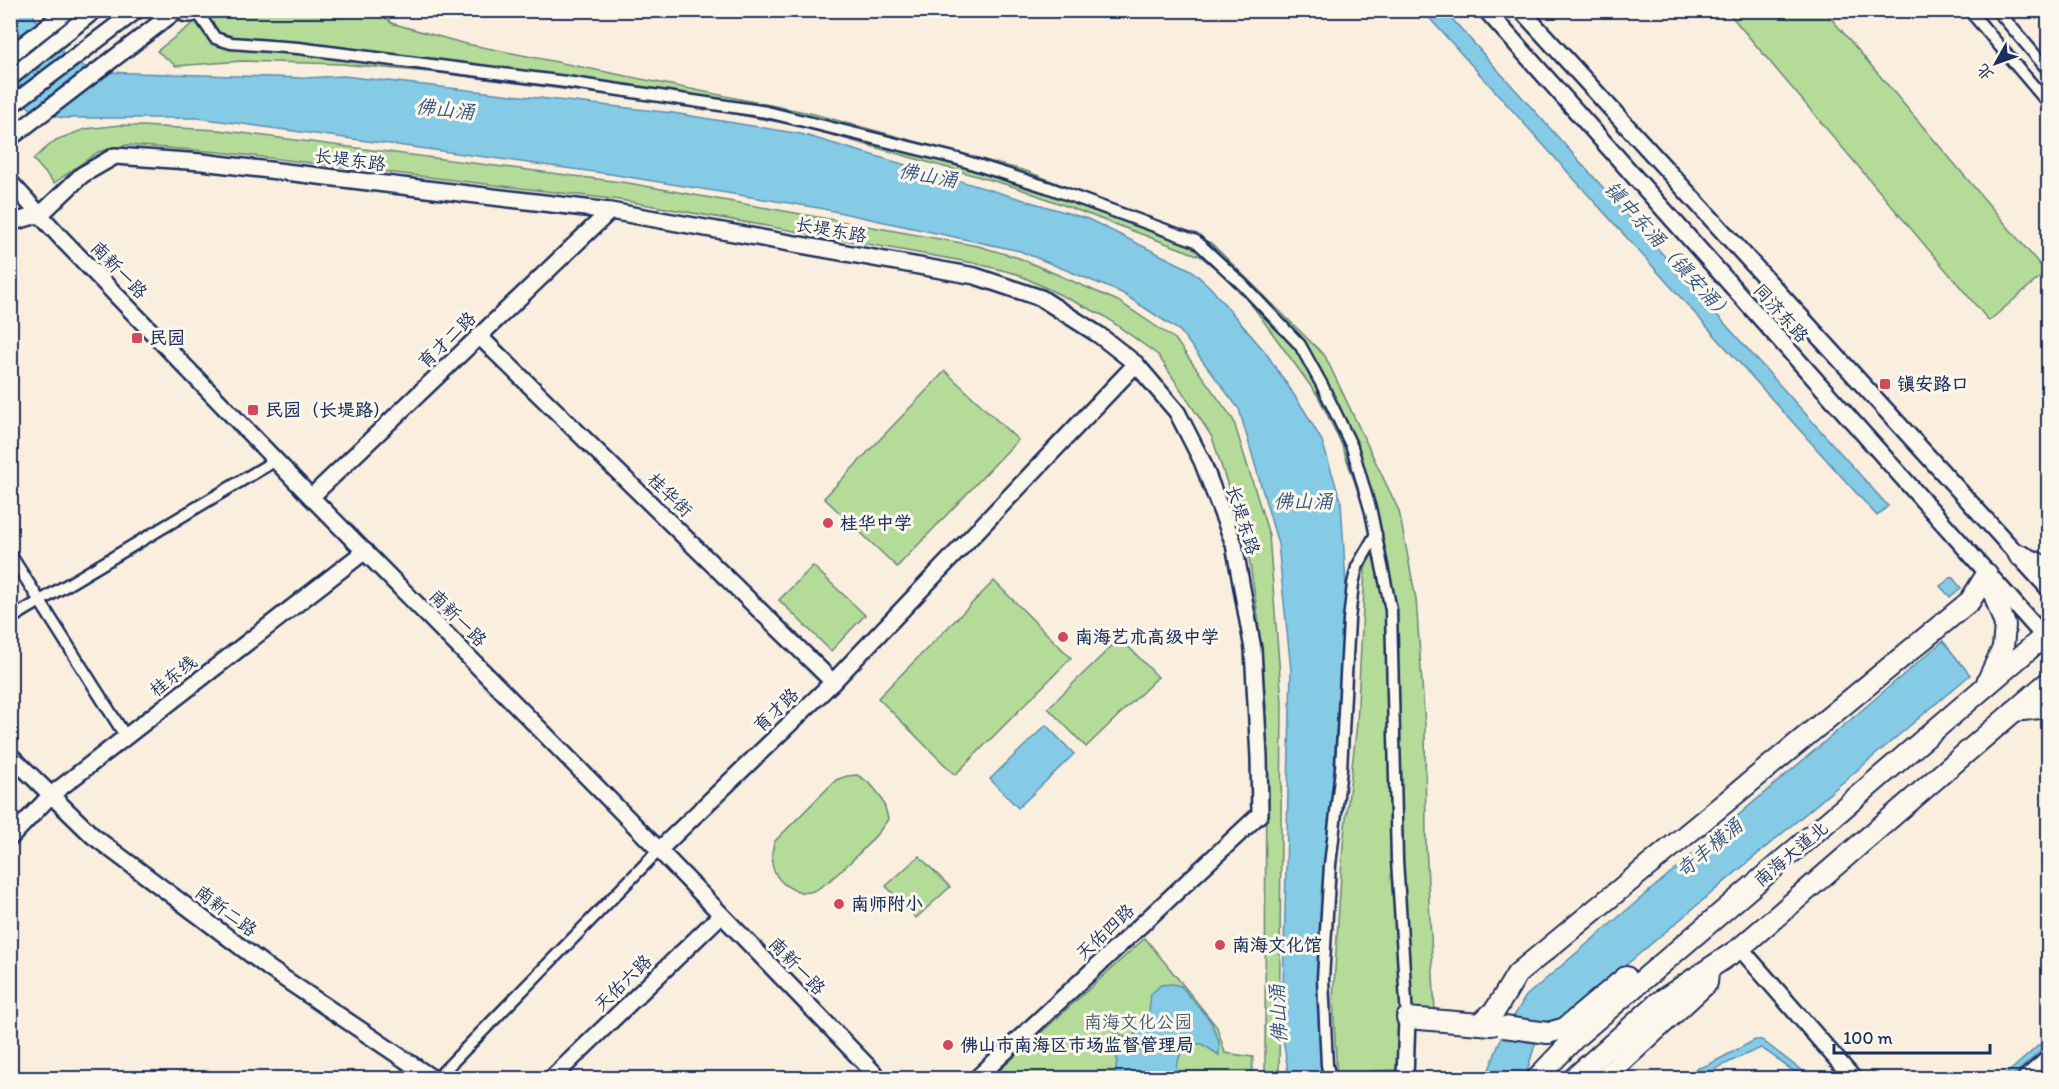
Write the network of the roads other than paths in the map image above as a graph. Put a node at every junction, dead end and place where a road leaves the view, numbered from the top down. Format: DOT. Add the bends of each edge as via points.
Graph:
graph roads {
  1 [pos="68,10"];
  2 [pos="95,10"];
  3 [pos="137,10"];
  4 [pos="175,10"];
  5 [pos="1486,10"];
  6 [pos="1521,10"];
  7 [pos="1969,10"];
  8 [pos="1997,10"];
  9 [pos="199,12"];
  10 [pos="10,55"];
  11 [pos="2049,70"];
  12 [pos="10,78"];
  13 [pos="2049,103"];
  14 [pos="10,106"];
  15 [pos="10,138"];
  16 [pos="10,182"];
  17 [pos="610,211"];
  18 [pos="40,214"];
  19 [pos="10,223"];
  20 [pos="479,336"];
  21 [pos="1136,363"];
  22 [pos="276,460"];
  23 [pos="311,497"];
  24 [pos="1376,534"];
  25 [pos="365,551"];
  26 [pos="10,554"];
  27 [pos="2019,555"];
  28 [pos="2049,568"];
  29 [pos="1987,574"];
  30 [pos="2049,588"];
  31 [pos="40,601"];
  32 [pos="10,619"];
  33 [pos="2047,637"];
  34 [pos="833,682"];
  35 [pos="2049,682"];
  36 [pos="1983,689"];
  37 [pos="2049,707"];
  38 [pos="2014,711"];
  39 [pos="126,737"];
  40 [pos="10,755"];
  41 [pos="51,795"];
  42 [pos="1260,814"];
  43 [pos="10,838"];
  44 [pos="659,850"];
  45 [pos="721,915"];
  46 [pos="1717,917"];
  47 [pos="1740,948"];
  48 [pos="1709,968"];
  49 [pos="1407,1018"];
  50 [pos="1480,1024"];
  51 [pos="2049,1059"];
  52 [pos="1578,1074"];
  53 [pos="432,1078"];
  54 [pos="437,1078"];
  55 [pos="552,1078"];
  56 [pos="879,1078"];
  57 [pos="976,1078"];
  58 [pos="1330,1078"];
  59 [pos="1405,1078"];
  60 [pos="1537,1078"];
  61 [pos="1604,1078"];
  62 [pos="1853,1078"];
  63 [pos="2027,1078"];
  1 -- 10 [label="street"];
  2 -- 12 [label="street"];
  3 -- 14 [label="street"];
  4 -- 9 [label="street" via="188,15"];
  4 -- 15 [label="street, bridge"];
  5 -- 29 [label="street, 同济东路"];
  6 -- 27 [label="street, 同济东路"];
  7 -- 13 [label="street"];
  8 -- 11 [label="street"];
  9 -- 24 [label="street" via="214,38 231,43 566,82 767,112 958,159 1196,241 1300,345 1352,447"];
  16 -- 18 [label="street, 南新一路"];
  17 -- 18 [label="street, 长堤东路" via="202,162 115,156 82,175"];
  17 -- 20 [label="street, 育才二路"];
  17 -- 21 [label="street, 长堤东路" via="975,276 1041,298"];
  18 -- 19 [label="street"];
  18 -- 22 [label="street, 南新一路"];
  20 -- 23 [label="street, 育才二路"];
  20 -- 34 [label="street, 桂华街"];
  21 -- 34 [label="street, 育才路"];
  21 -- 42 [label="street, 长堤东路" via="1177,412 1202,461 1234,544 1253,649"];
  22 -- 23 [label="street, 南新一路"];
  22 -- 31 [label="street"];
  23 -- 25 [label="street, 南新一路"];
  24 -- 49 [label="street" via="1391,610 1397,860"];
  24 -- 58 [label="street" via="1357,567 1349,620 1323,980"];
  25 -- 39 [label="street, 桂东线"];
  25 -- 44 [label="street, 南新一路"];
  26 -- 31 [label="street"];
  27 -- 28 [label="highway"];
  27 -- 30 [label="street, 同济东路"];
  29 -- 33 [label="street, 同济东路"];
  29 -- 36 [label="highway" via="2005,625 2003,648"];
  29 -- 50 [label="highway" via="1970,601 1517,974 1496,1009"];
  31 -- 32 [label="street"];
  31 -- 39 [label="street"];
  33 -- 36 [label="highway, 南海大道北"];
  34 -- 44 [label="street, 育才路"];
  35 -- 38 [label="highway, 南海大道北"];
  36 -- 46 [label="highway, 南海大道北"];
  37 -- 38 [label="highway"];
  38 -- 47 [label="highway, 南海大道北"];
  39 -- 41 [label="street, 桂东线"];
  40 -- 41 [label="street, 南新二路"];
  41 -- 43 [label="street, 桂东线"];
  41 -- 53 [label="street, 南新二路" via="93,836 252,955"];
  42 -- 57 [label="street, 天佑四路"];
  44 -- 45 [label="street, 南新一路"];
  44 -- 54 [label="street, 育才路"];
  45 -- 55 [label="street, 天佑六路"];
  45 -- 56 [label="street, 南新一路"];
  46 -- 50 [label="highway, bridge" via="1693,923 1565,1028 1548,1033"];
  46 -- 60 [label="highway, 南海大道北" via="1575,1038"];
  47 -- 48 [label="highway, 南海大道北"];
  47 -- 62 [label="street"];
  48 -- 52 [label="highway, 南海大道北" via="1659,1002"];
  48 -- 61 [label="highway" via="1707,983"];
  49 -- 50 [label="highway"];
  49 -- 59 [label="street"];
  51 -- 63 [label="street"];
}
